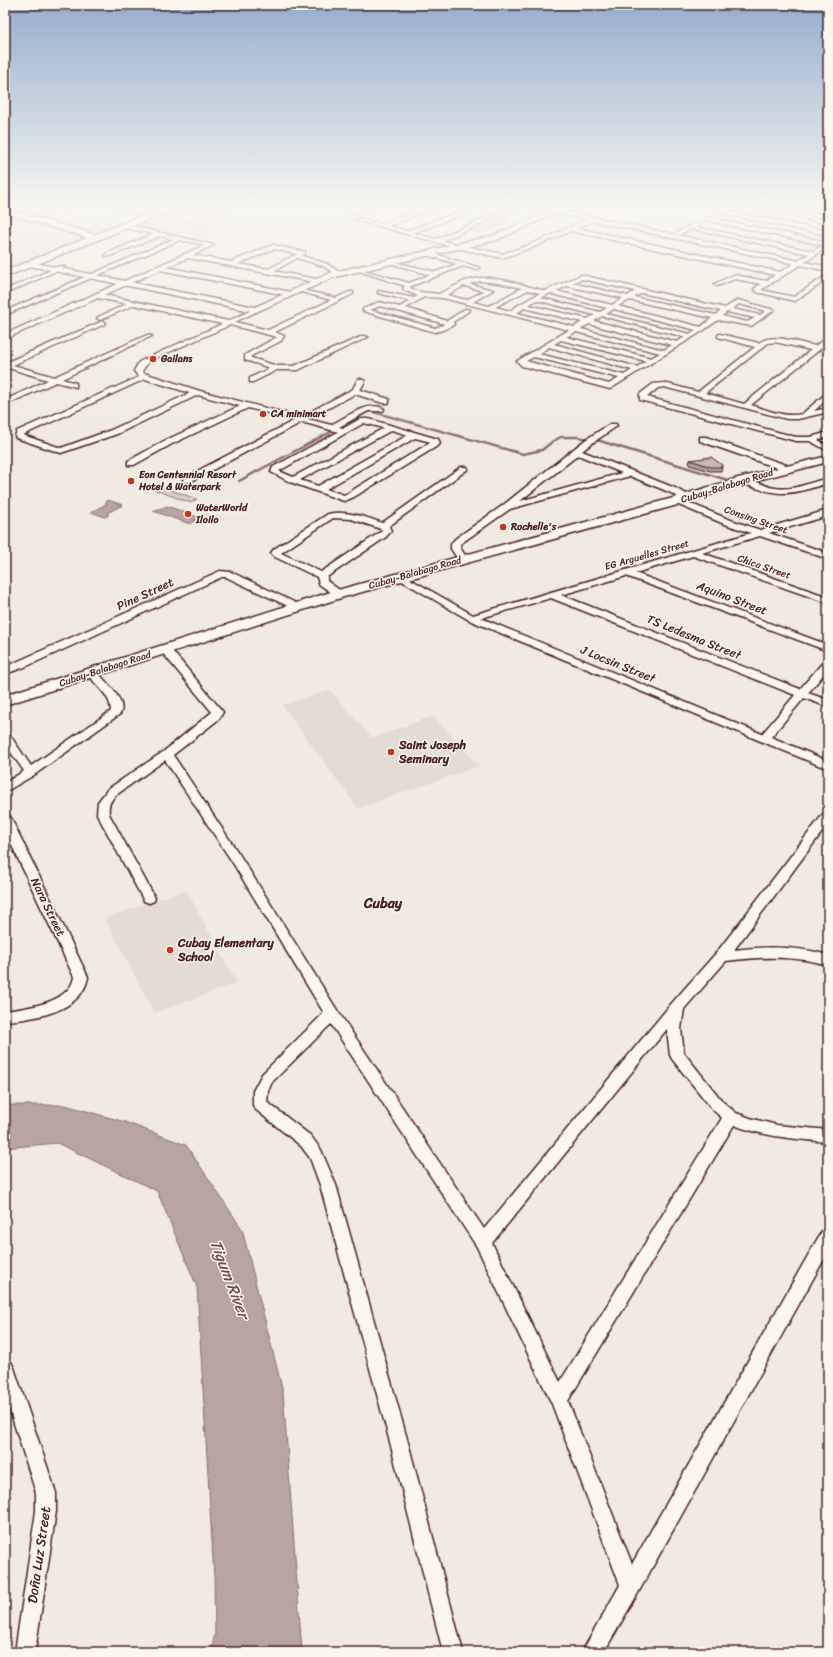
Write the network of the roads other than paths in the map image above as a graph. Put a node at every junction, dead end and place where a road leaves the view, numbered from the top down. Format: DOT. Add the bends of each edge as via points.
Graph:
graph roads {
  1 [pos="22,284"];
  2 [pos="70,284"];
  3 [pos="122,284"];
  4 [pos="138,284"];
  5 [pos="242,284"];
  6 [pos="312,284"];
  7 [pos="464,284"];
  8 [pos="465,284"];
  9 [pos="508,284"];
  10 [pos="567,284"];
  11 [pos="568,284"];
  12 [pos="611,284"];
  13 [pos="764,284"];
  14 [pos="816,284"];
  15 [pos="409,285"];
  16 [pos="526,289"];
  17 [pos="300,290"];
  18 [pos="640,291"];
  19 [pos="5,292"];
  20 [pos="380,292"];
  21 [pos="549,292"];
  22 [pos="351,293"];
  23 [pos="290,294"];
  24 [pos="423,295"];
  25 [pos="98,296"];
  26 [pos="440,296"];
  27 [pos="536,298"];
  28 [pos="627,298"];
  29 [pos="795,299"];
  30 [pos="338,300"];
  31 [pos="415,300"];
  32 [pos="134,304"];
  33 [pos="522,305"];
  34 [pos="467,306"];
  35 [pos="786,306"];
  36 [pos="611,307"];
  37 [pos="490,308"];
  38 [pos="670,308"];
  39 [pos="259,309"];
  40 [pos="401,309"];
  41 [pos="726,310"];
  42 [pos="5,313"];
  43 [pos="510,314"];
  44 [pos="599,314"];
  45 [pos="643,314"];
  46 [pos="716,317"];
  47 [pos="761,317"];
  48 [pos="656,318"];
  49 [pos="449,322"];
  50 [pos="586,322"];
  51 [pos="631,322"];
  52 [pos="229,323"];
  53 [pos="574,329"];
  54 [pos="702,329"];
  55 [pos="269,332"];
  56 [pos="149,336"];
  57 [pos="690,336"];
  58 [pos="720,336"];
  59 [pos="365,337"];
  60 [pos="5,338"];
  61 [pos="561,338"];
  62 [pos="828,339"];
  63 [pos="678,344"];
  64 [pos="548,345"];
  65 [pos="761,346"];
  66 [pos="817,349"];
  67 [pos="665,352"];
  68 [pos="532,354"];
  69 [pos="651,360"];
  70 [pos="6,365"];
  71 [pos="276,368"];
  72 [pos="638,369"];
  73 [pos="145,377"];
  74 [pos="624,377"];
  75 [pos="56,379"];
  76 [pos="253,380"];
  77 [pos="361,381"];
  78 [pos="73,385"];
  79 [pos="355,391"];
  80 [pos="196,393"];
  81 [pos="700,394"];
  82 [pos="828,394"];
  83 [pos="386,401"];
  84 [pos="5,403"];
  85 [pos="247,406"];
  86 [pos="746,406"];
  87 [pos="380,409"];
  88 [pos="828,410"];
  89 [pos="804,416"];
  90 [pos="303,419"];
  91 [pos="613,426"];
  92 [pos="390,428"];
  93 [pos="338,429"];
  94 [pos="828,434"];
  95 [pos="414,435"];
  96 [pos="703,439"];
  97 [pos="812,439"];
  98 [pos="828,449"];
  99 [pos="577,452"];
  100 [pos="828,459"];
  101 [pos="131,463"];
  102 [pos="786,468"];
  103 [pos="464,469"];
  104 [pos="631,473"];
  105 [pos="187,480"];
  106 [pos="293,480"];
  107 [pos="828,480"];
  108 [pos="736,482"];
  109 [pos="308,486"];
  110 [pos="319,489"];
  111 [pos="298,491"];
  112 [pos="682,500"];
  113 [pos="504,508"];
  114 [pos="825,516"];
  115 [pos="384,527"];
  116 [pos="761,533"];
  117 [pos="694,554"];
  118 [pos="828,556"];
  119 [pos="463,560"];
  120 [pos="627,572"];
  121 [pos="322,576"];
  122 [pos="402,578"];
  123 [pos="339,594"];
  124 [pos="550,594"];
  125 [pos="828,600"];
  126 [pos="296,607"];
  127 [pos="472,618"];
  128 [pos="828,648"];
  129 [pos="165,649"];
  130 [pos="828,663"];
  131 [pos="5,671"];
  132 [pos="92,673"];
  133 [pos="801,693"];
  134 [pos="5,700"];
  135 [pos="828,704"];
  136 [pos="5,736"];
  137 [pos="764,738"];
  138 [pos="167,754"];
  139 [pos="828,765"];
  140 [pos="30,772"];
  141 [pos="5,788"];
  142 [pos="828,816"];
  143 [pos="5,818"];
  144 [pos="149,898"];
  145 [pos="722,956"];
  146 [pos="828,960"];
  147 [pos="677,1007"];
  148 [pos="332,1014"];
  149 [pos="5,1016"];
  150 [pos="731,1117"];
  151 [pos="828,1136"];
  152 [pos="828,1236"];
  153 [pos="483,1242"];
  154 [pos="5,1368"];
  155 [pos="559,1400"];
  156 [pos="631,1586"];
  157 [pos="25,1652"];
  158 [pos="453,1652"];
  159 [pos="592,1652"];
  1 -- 19 [label="street"];
  2 -- 42 [label="street"];
  3 -- 25 [label="street"];
  4 -- 39 [label="street"];
  5 -- 23 [label="street"];
  6 -- 17 [label="street"];
  7 -- 26 [label="street"];
  8 -- 34 [label="street" via="490,290"];
  9 -- 16 [label="street"];
  10 -- 21 [label="street"];
  11 -- 28 [label="street"];
  12 -- 18 [label="street"];
  13 -- 29 [label="street" via="758,290"];
  14 -- 29 [label="street"];
  15 -- 24 [label="street" via="406,288 408,290"];
  16 -- 21 [label="street"];
  16 -- 37 [label="street"];
  17 -- 23 [label="street"];
  17 -- 30 [label="street"];
  18 -- 28 [label="street"];
  18 -- 41 [label="street"];
  20 -- 31 [label="street"];
  21 -- 27 [label="street"];
  21 -- 36 [label="street"];
  22 -- 30 [label="street"];
  23 -- 39 [label="street"];
  24 -- 26 [label="street"];
  24 -- 31 [label="street"];
  25 -- 32 [label="street"];
  25 -- 60 [label="street"];
  26 -- 34 [label="street"];
  27 -- 33 [label="street"];
  27 -- 44 [label="street"];
  28 -- 36 [label="street"];
  28 -- 38 [label="street"];
  29 -- 35 [label="street"];
  30 -- 55 [label="street"];
  31 -- 40 [label="street"];
  32 -- 52 [label="street"];
  32 -- 70 [label="street"];
  33 -- 43 [label="street"];
  33 -- 50 [label="street"];
  34 -- 37 [label="street"];
  34 -- 49 [label="street"];
  36 -- 44 [label="street"];
  36 -- 45 [label="street"];
  37 -- 43 [label="street"];
  38 -- 46 [label="street"];
  38 -- 48 [label="street"];
  39 -- 52 [label="street"];
  40 -- 49 [label="street"];
  40 -- 49 [label="street" via="379,304 365,310 435,330 451,324"];
  41 -- 46 [label="street"];
  41 -- 47 [label="street"];
  41 -- 47 [label="street" via="736,302 771,310"];
  43 -- 53 [label="street"];
  44 -- 50 [label="street"];
  44 -- 51 [label="street"];
  45 -- 48 [label="street"];
  45 -- 51 [label="street"];
  46 -- 47 [label="street" via="749,324"];
  46 -- 54 [label="street"];
  48 -- 54 [label="street"];
  50 -- 53 [label="street"];
  50 -- 63 [label="street"];
  51 -- 57 [label="street"];
  52 -- 55 [label="street"];
  52 -- 73 [label="street" via="147,360 138,368 139,373"];
  53 -- 61 [label="street"];
  53 -- 67 [label="street"];
  54 -- 57 [label="street"];
  55 -- 71 [label="street" via="281,338 248,355 247,359"];
  56 -- 75 [label="street"];
  57 -- 63 [label="street"];
  58 -- 65 [label="street"];
  59 -- 71 [label="street" via="302,366"];
  61 -- 64 [label="street"];
  61 -- 69 [label="street"];
  62 -- 66 [label="street"];
  63 -- 67 [label="street"];
  64 -- 68 [label="street"];
  64 -- 72 [label="street"];
  65 -- 66 [label="street" via="766,341 775,340"];
  65 -- 81 [label="street"];
  66 -- 86 [label="street"];
  67 -- 69 [label="street"];
  68 -- 74 [label="street"];
  68 -- 74 [label="street" via="522,362 608,386 615,385"];
  69 -- 72 [label="street"];
  70 -- 75 [label="street"];
  71 -- 76 [label="street"];
  72 -- 74 [label="street"];
  73 -- 80 [label="street"];
  73 -- 80 [label="street" via="20,433 19,436 61,451 114,432"];
  75 -- 78 [label="street"];
  75 -- 84 [label="street"];
  77 -- 79 [label="street"];
  79 -- 83 [label="street"];
  79 -- 90 [label="street"];
  80 -- 85 [label="street"];
  81 -- 86 [label="street"];
  81 -- 97 [label="street" via="660,385 643,398 786,437"];
  82 -- 89 [label="street"];
  85 -- 90 [label="street"];
  85 -- 101 [label="street" via="169,442"];
  86 -- 89 [label="street" via="787,417"];
  87 -- 93 [label="street" via="367,409"];
  88 -- 89 [label="street"];
  90 -- 93 [label="street"];
  90 -- 105 [label="street"];
  91 -- 99 [label="street"];
  92 -- 93 [label="street" via="366,421"];
  92 -- 95 [label="street"];
  92 -- 106 [label="street"];
  93 -- 106 [label="street" via="274,470"];
  94 -- 97 [label="street"];
  95 -- 110 [label="street"];
  95 -- 110 [label="street" via="436,443 348,497 341,498"];
  96 -- 102 [label="street"];
  97 -- 98 [label="street"];
  99 -- 104 [label="street, Consing Street"];
  99 -- 113 [label="street"];
  100 -- 102 [label="main road, Cubay-Balabago Road"];
  102 -- 108 [label="main road, Cubay-Balabago Road"];
  103 -- 115 [label="street"];
  104 -- 112 [label="street, Consing Street" via="672,490"];
  104 -- 113 [label="street"];
  106 -- 109 [label="street"];
  107 -- 108 [label="street" via="780,491"];
  108 -- 112 [label="main road, Cubay-Balabago Road"];
  109 -- 110 [label="street"];
  109 -- 111 [label="street"];
  112 -- 116 [label="street, Consing Street" via="711,516"];
  112 -- 119 [label="main road, Cubay-Balabago Road"];
  113 -- 119 [label="street" via="455,544"];
  114 -- 116 [label="street, EG Arguelles Street"];
  115 -- 121 [label="street" via="387,531 383,535"];
  115 -- 121 [label="street" via="344,515 331,516 277,551 276,554"];
  116 -- 117 [label="street, EG Arguelles Street"];
  116 -- 118 [label="street, Consing Street"];
  117 -- 120 [label="street, EG Arguelles Street"];
  117 -- 125 [label="street, Chica Street"];
  119 -- 122 [label="main road, Cubay-Balabago Road"];
  120 -- 124 [label="street, EG Arguelles Street"];
  120 -- 128 [label="street, Aquino Street"];
  121 -- 123 [label="street" via="322,582"];
  122 -- 123 [label="main road, Cubay-Balabago Road"];
  122 -- 127 [label="street, J Locsin Street"];
  123 -- 126 [label="main road, Cubay-Balabago Road"];
  124 -- 127 [label="street, EG Arguelles Street"];
  124 -- 133 [label="street, TS Ledesma Street"];
  126 -- 129 [label="main road, Cubay-Balabago Road"];
  126 -- 131 [label="street, Pine Street" via="228,574 220,574 21,666"];
  127 -- 137 [label="street, J Locsin Street"];
  129 -- 132 [label="main road, Cubay-Balabago Road"];
  129 -- 138 [label="street" via="218,712"];
  130 -- 133 [label="street"];
  132 -- 134 [label="main road, Cubay-Balabago Road"];
  132 -- 140 [label="street" via="114,700 116,712"];
  133 -- 135 [label="street, TS Ledesma Street"];
  133 -- 137 [label="street"];
  136 -- 140 [label="street"];
  137 -- 139 [label="street, J Locsin Street"];
  138 -- 144 [label="street" via="104,798 101,806"];
  138 -- 148 [label="street" via="237,860"];
  140 -- 141 [label="street"];
  142 -- 145 [label="street"];
  143 -- 149 [label="street, Nara Street" via="82,977 82,982 73,995 50,1007"];
  145 -- 146 [label="street" via="747,953 797,954"];
  145 -- 147 [label="street"];
  147 -- 150 [label="street" via="674,1029 677,1055 718,1106"];
  147 -- 153 [label="street"];
  148 -- 153 [label="street"];
  148 -- 158 [label="street" via="267,1078 260,1088 260,1105 306,1141 316,1155 328,1185 400,1446"];
  150 -- 151 [label="street" via="777,1131"];
  150 -- 155 [label="street"];
  152 -- 156 [label="street"];
  153 -- 155 [label="street"];
  154 -- 157 [label="street, Doña Luz Street" via="46,1493 46,1511"];
  155 -- 156 [label="street"];
  156 -- 159 [label="street"];
}
